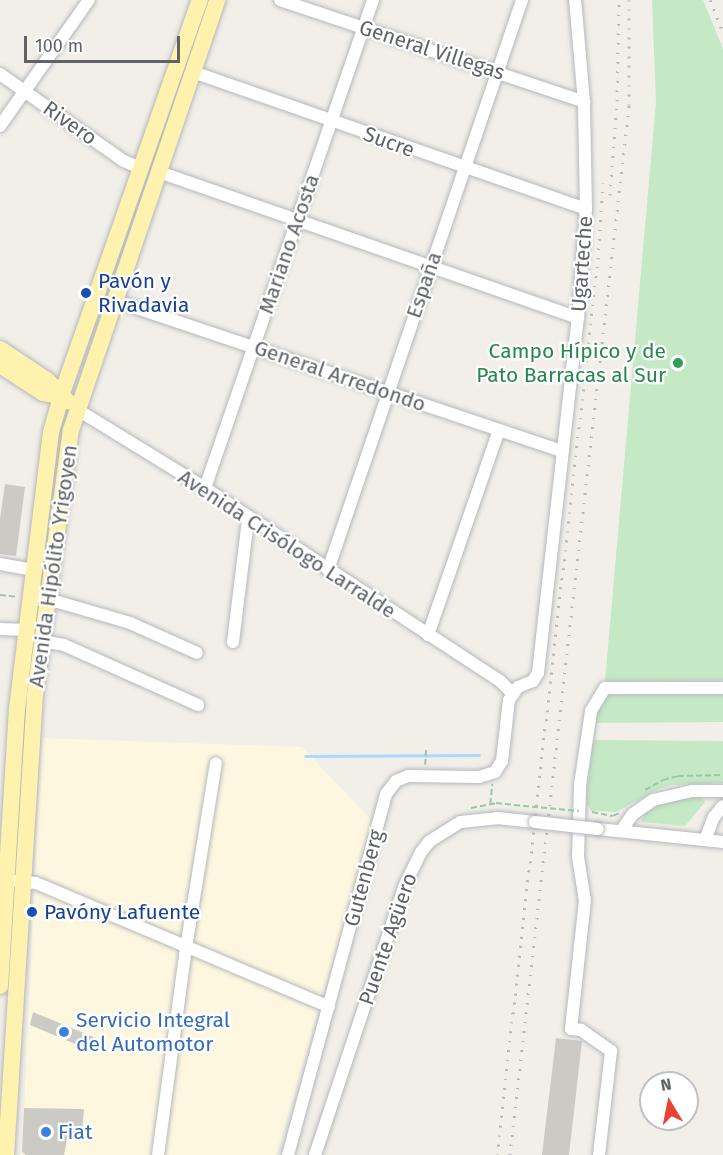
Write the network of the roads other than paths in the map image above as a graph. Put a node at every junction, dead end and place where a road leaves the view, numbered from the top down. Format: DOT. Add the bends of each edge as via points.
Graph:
graph roads {
  1 [pos="89,0"];
  2 [pos="200,0"];
  3 [pos="218,0"];
  4 [pos="280,0"];
  5 [pos="373,0"];
  6 [pos="522,0"];
  7 [pos="575,0"];
  8 [pos="364,28"];
  9 [pos="497,71"];
  10 [pos="193,72"];
  11 [pos="0,74"];
  12 [pos="25,91"];
  13 [pos="584,102"];
  14 [pos="332,121"];
  15 [pos="0,126"];
  16 [pos="142,169"];
  17 [pos="465,169"];
  18 [pos="159,172"];
  19 [pos="586,209"];
  20 [pos="298,219"];
  21 [pos="431,265"];
  22 [pos="116,301"];
  23 [pos="578,318"];
  24 [pos="253,347"];
  25 [pos="0,349"];
  26 [pos="0,365"];
  27 [pos="387,392"];
  28 [pos="61,396"];
  29 [pos="78,410"];
  30 [pos="499,430"];
  31 [pos="563,451"];
  32 [pos="205,488"];
  33 [pos="248,519"];
  34 [pos="0,564"];
  35 [pos="34,570"];
  36 [pos="328,570"];
  37 [pos="36,597"];
  38 [pos="0,629"];
  39 [pos="26,630"];
  40 [pos="428,636"];
  41 [pos="42,641"];
  42 [pos="232,642"];
  43 [pos="197,653"];
  44 [pos="723,688"];
  45 [pos="512,693"];
  46 [pos="198,705"];
  47 [pos="216,763"];
  48 [pos="723,791"];
  49 [pos="723,806"];
  50 [pos="5,815"];
  51 [pos="28,817"];
  52 [pos="621,831"];
  53 [pos="705,840"];
  54 [pos="723,842"];
  55 [pos="7,880"];
  56 [pos="24,881"];
  57 [pos="186,948"];
  58 [pos="0,984"];
  59 [pos="329,1007"];
  60 [pos="6,1155"];
  61 [pos="158,1155"];
  62 [pos="288,1155"];
  63 [pos="315,1155"];
  64 [pos="599,1155"];
  1 -- 12 [label="street"];
  2 -- 16 [label="main road, Avenida Hipólito Yrigoyen"];
  3 -- 10 [label="main road, Avenida Hipólito Yrigoyen"];
  4 -- 8 [label="street, General Villegas"];
  5 -- 8 [label="street, Mariano Acosta"];
  6 -- 9 [label="street, España"];
  7 -- 13 [label="street, Ugarteche"];
  8 -- 9 [label="street, General Villegas"];
  8 -- 14 [label="street, Mariano Acosta"];
  9 -- 13 [label="street, General Villegas"];
  9 -- 17 [label="street, España"];
  10 -- 14 [label="street, Sucre"];
  10 -- 18 [label="main road, Avenida Hipólito Yrigoyen"];
  11 -- 12 [label="street, Rivero"];
  12 -- 15 [label="street"];
  12 -- 16 [label="street, Rivero" via="124,161"];
  13 -- 19 [label="street, Ugarteche"];
  14 -- 17 [label="street, Sucre"];
  14 -- 20 [label="street, Mariano Acosta"];
  16 -- 28 [label="main road, Avenida Hipólito Yrigoyen"];
  17 -- 19 [label="street, Sucre"];
  17 -- 21 [label="street, España"];
  18 -- 20 [label="street"];
  18 -- 22 [label="main road, Avenida Hipólito Yrigoyen"];
  19 -- 23 [label="street, Ugarteche"];
  20 -- 21 [label="street"];
  20 -- 24 [label="street, Mariano Acosta"];
  21 -- 23 [label="street"];
  21 -- 27 [label="street, España"];
  22 -- 24 [label="street, General Arredondo"];
  22 -- 29 [label="main road, Avenida Hipólito Yrigoyen"];
  23 -- 31 [label="street, Ugarteche"];
  24 -- 27 [label="street, General Arredondo"];
  24 -- 32 [label="street, Mariano Acosta"];
  25 -- 28 [label="main road, Avenida Crisólogo Larralde" via="47,380"];
  26 -- 28 [label="main road" via="43,393"];
  27 -- 30 [label="street, General Arredondo"];
  27 -- 36 [label="street, España"];
  28 -- 29 [label="main road, Avenida Crisólogo Larralde"];
  28 -- 35 [label="main road, Avenida Hipólito Yrigoyen" via="51,432"];
  29 -- 32 [label="street, Avenida Crisólogo Larralde"];
  29 -- 37 [label="main road, Avenida Hipólito Yrigoyen"];
  30 -- 31 [label="street, General Arredondo"];
  30 -- 40 [label="street"];
  31 -- 45 [label="street, Ugarteche" via="538,673 533,681"];
  32 -- 33 [label="street, Avenida Crisólogo Larralde"];
  33 -- 36 [label="street, Avenida Crisólogo Larralde"];
  33 -- 42 [label="street"];
  34 -- 35 [label="street"];
  35 -- 37 [label="main road, Avenida Hipólito Yrigoyen"];
  36 -- 40 [label="street, Avenida Crisólogo Larralde"];
  37 -- 39 [label="main road, Avenida Hipólito Yrigoyen"];
  37 -- 41 [label="main road, Avenida Hipólito Yrigoyen"];
  37 -- 43 [label="street" via="130,623"];
  38 -- 39 [label="street"];
  39 -- 50 [label="main road, Avenida Hipólito Yrigoyen"];
  40 -- 45 [label="street, Avenida Crisólogo Larralde"];
  41 -- 46 [label="street" via="64,645"];
  41 -- 51 [label="main road, Avenida Hipólito Yrigoyen"];
  44 -- 64 [label="street" via="605,688 591,711 580,785 578,857 585,901 571,1029 581,1030 611,1051"];
  45 -- 59 [label="street, Gutenberg" via="500,767 488,776 408,776 390,787"];
  47 -- 57 [label="street"];
  48 -- 52 [label="street" via="692,791 653,800 633,814"];
  49 -- 53 [label="street"];
  50 -- 51 [label="street"];
  50 -- 55 [label="main road, Avenida Hipólito Yrigoyen"];
  51 -- 56 [label="main road, Avenida Hipólito Yrigoyen"];
  52 -- 53 [label="street, Puente Agüero"];
  52 -- 63 [label="street, Puente Agüero, bridge" via="497,818 461,822 430,841 411,870"];
  53 -- 54 [label="street, Puente Agüero"];
  55 -- 56 [label="street"];
  55 -- 58 [label="main road, Avenida Hipólito Yrigoyen"];
  56 -- 57 [label="street"];
  56 -- 60 [label="main road, Avenida Hipólito Yrigoyen"];
  57 -- 59 [label="street"];
  57 -- 61 [label="street"];
  59 -- 62 [label="street, Gutenberg"];
}
